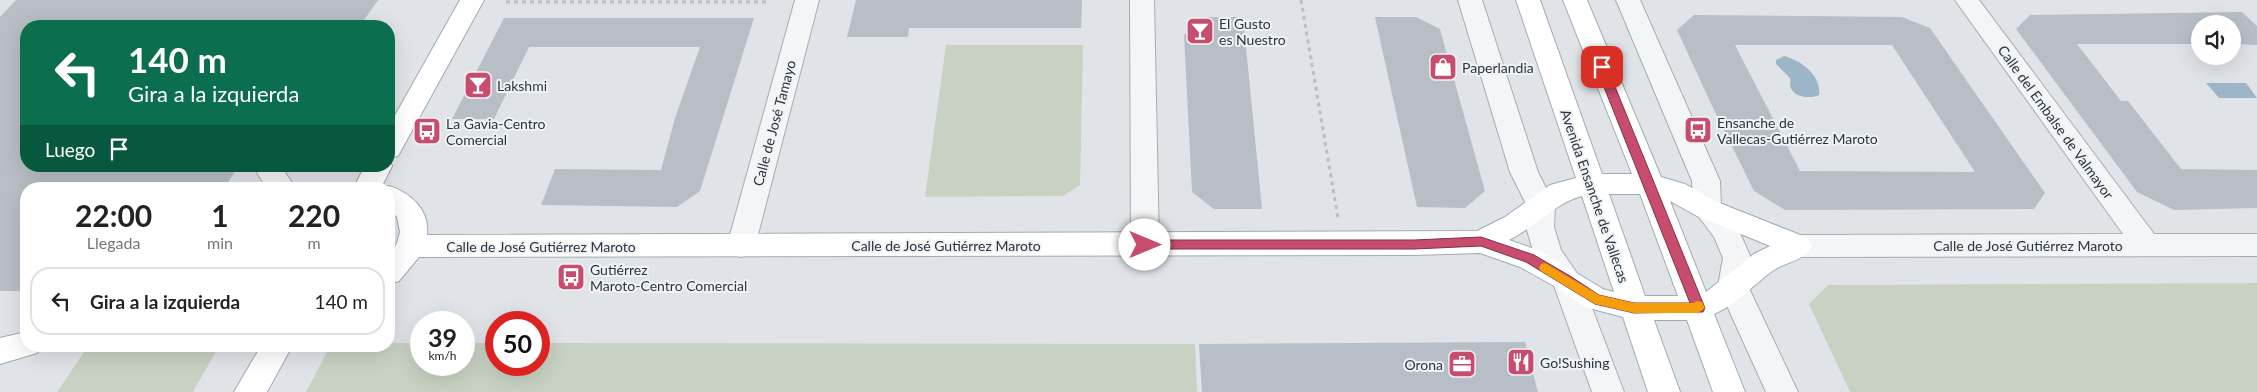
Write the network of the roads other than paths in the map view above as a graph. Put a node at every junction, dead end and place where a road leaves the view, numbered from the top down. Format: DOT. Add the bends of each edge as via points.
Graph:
graph roads {
  1 [pos="472,0"];
  2 [pos="807,0"];
  3 [pos="1142,0"];
  4 [pos="1470,0"];
  5 [pos="1528,0"];
  6 [pos="1575,0"];
  7 [pos="1628,0"];
  8 [pos="1967,0"];
  9 [pos="395,138"];
  10 [pos="1591,184"];
  11 [pos="1650,184"];
  12 [pos="395,199"];
  13 [pos="1541,206"];
  14 [pos="1707,209"];
  15 [pos="1481,242"];
  16 [pos="1145,245"];
  17 [pos="2146,245"];
  18 [pos="2257,245"];
  19 [pos="411,246"];
  20 [pos="741,246"];
  21 [pos="1798,246"];
  22 [pos="395,266"];
  23 [pos="1566,279"];
  24 [pos="1733,286"];
  25 [pos="1634,308"];
  26 [pos="1698,308"];
  27 [pos="20,329"];
  28 [pos="0,334"];
  29 [pos="20,346"];
  30 [pos="0,351"];
  31 [pos="273,352"];
  32 [pos="250,392"];
  33 [pos="1608,392"];
  34 [pos="1664,392"];
  35 [pos="1729,392"];
  36 [pos="1782,392"];
  1 -- 9 [label="main road"];
  2 -- 20 [label="street, Calle de José Tamayo"];
  3 -- 16 [label="street"];
  4 -- 13 [label="street" via="1524,172"];
  5 -- 10 [label="main road, Avenida Ensanche de Vallecas"];
  6 -- 11 [label="main road"];
  7 -- 14 [label="street" via="1706,181"];
  8 -- 17 [label="street, Calle del Embalse de Valmayor"];
  10 -- 11 [label="main road, Calle de José Gutiérrez Maroto"];
  10 -- 13 [label="main road, Calle de José Gutiérrez Maroto" via="1560,192"];
  10 -- 25 [label="main road, Avenida Ensanche de Vallecas"];
  11 -- 14 [label="main road, Calle de José Gutiérrez Maroto" via="1675,191"];
  11 -- 26 [label="main road"];
  12 -- 19 [label="main road" via="408,207 415,225"];
  13 -- 15 [label="main road, Calle de José Gutiérrez Maroto"];
  13 -- 23 [label="street" via="1540,227 1548,254"];
  14 -- 21 [label="main road, Calle de José Gutiérrez Maroto"];
  14 -- 24 [label="street" via="1726,232 1736,258"];
  15 -- 16 [label="main road, Calle de José Gutiérrez Maroto"];
  15 -- 23 [label="main road, Calle de José Gutiérrez Maroto" via="1530,259"];
  16 -- 20 [label="main road, Calle de José Gutiérrez Maroto"];
  17 -- 18 [label="street, Calle de José Gutiérrez Maroto"];
  17 -- 21 [label="street, Calle de José Gutiérrez Maroto"];
  19 -- 20 [label="main road, Calle de José Gutiérrez Maroto"];
  19 -- 22 [label="main road"];
  21 -- 24 [label="main road, Calle de José Gutiérrez Maroto" via="1764,262"];
  23 -- 25 [label="main road, Calle de José Gutiérrez Maroto" via="1595,299"];
  23 -- 33 [label="street"];
  24 -- 26 [label="main road, Calle de José Gutiérrez Maroto" via="1718,300"];
  24 -- 36 [label="street"];
  25 -- 26 [label="main road, Calle de José Gutiérrez Maroto"];
  25 -- 34 [label="main road, Avenida Ensanche de Vallecas"];
  26 -- 35 [label="main road"];
  27 -- 28 [label="main road"];
  29 -- 30 [label="main road"];
  31 -- 32 [label="main road"];
}
